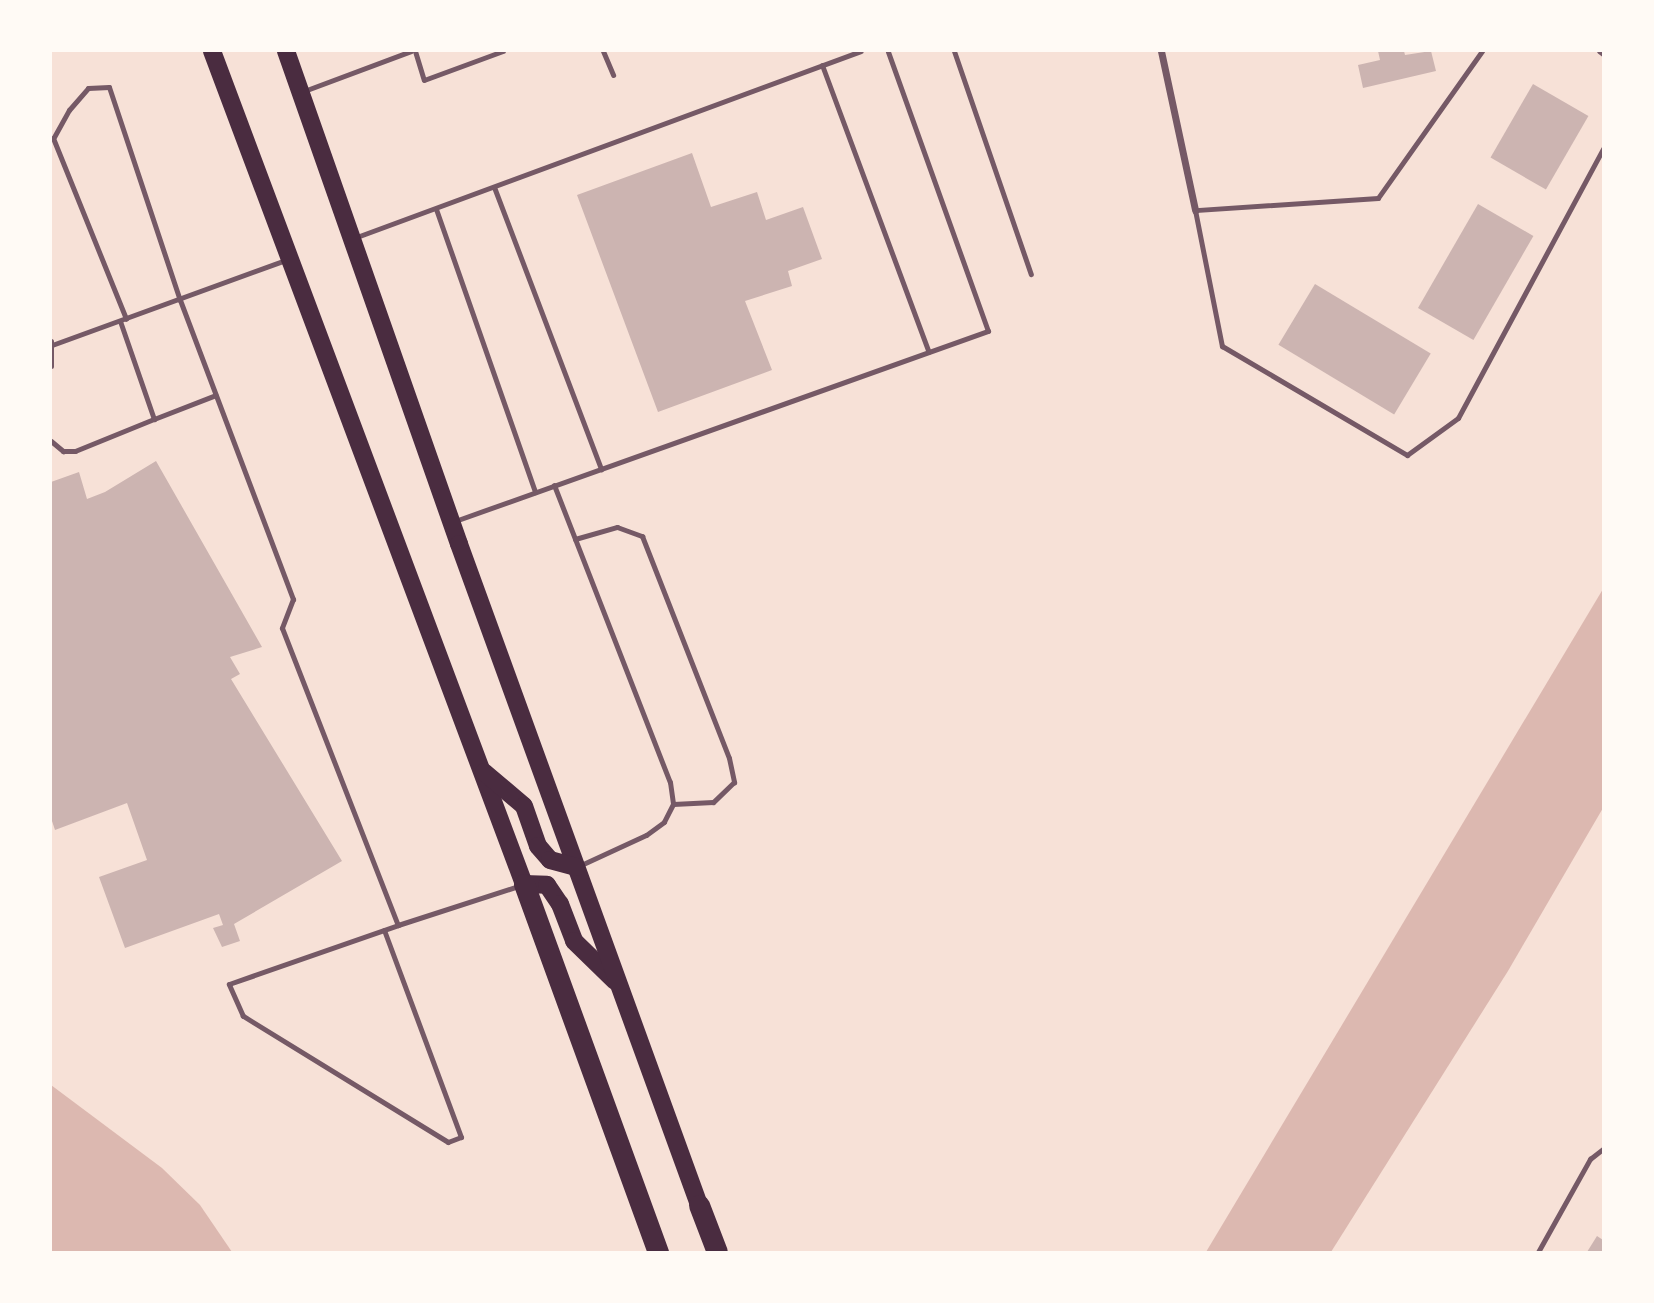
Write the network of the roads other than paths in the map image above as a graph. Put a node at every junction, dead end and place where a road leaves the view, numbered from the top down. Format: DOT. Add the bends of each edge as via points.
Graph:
graph roads {
  1 [pos="212,51"];
  2 [pos="286,51"];
  3 [pos="413,51"];
  4 [pos="503,51"];
  5 [pos="603,51"];
  6 [pos="861,51"];
  7 [pos="888,51"];
  8 [pos="954,51"];
  9 [pos="1161,51"];
  10 [pos="1482,51"];
  11 [pos="822,65"];
  12 [pos="612,75"];
  13 [pos="301,92"];
  14 [pos="52,138"];
  15 [pos="1603,149"];
  16 [pos="494,187"];
  17 [pos="436,209"];
  18 [pos="1195,210"];
  19 [pos="354,238"];
  20 [pos="288,259"];
  21 [pos="1031,274"];
  22 [pos="180,300"];
  23 [pos="123,320"];
  24 [pos="52,343"];
  25 [pos="929,352"];
  26 [pos="51,366"];
  27 [pos="216,395"];
  28 [pos="154,419"];
  29 [pos="51,441"];
  30 [pos="601,469"];
  31 [pos="554,485"];
  32 [pos="535,492"];
  33 [pos="452,522"];
  34 [pos="575,539"];
  35 [pos="483,772"];
  36 [pos="673,804"];
  37 [pos="576,867"];
  38 [pos="524,884"];
  39 [pos="398,925"];
  40 [pos="384,930"];
  41 [pos="620,986"];
  42 [pos="1603,1149"];
  43 [pos="699,1205"];
  44 [pos="658,1252"];
  45 [pos="717,1252"];
  46 [pos="1538,1252"];
  1 -- 20 [label="main road"];
  2 -- 13 [label="main road"];
  3 -- 4 [label="lane" via="424,80"];
  3 -- 13 [label="lane"];
  5 -- 12 [label="lane"];
  6 -- 11 [label="lane"];
  7 -- 25 [label="lane" via="988,331"];
  8 -- 21 [label="lane"];
  9 -- 18 [label="street"];
  10 -- 18 [label="lane" via="1378,198"];
  11 -- 16 [label="lane"];
  11 -- 25 [label="lane"];
  13 -- 19 [label="main road"];
  14 -- 22 [label="lane" via="88,88 109,87"];
  14 -- 23 [label="lane"];
  15 -- 18 [label="lane" via="1458,418 1407,456 1222,346"];
  16 -- 17 [label="lane"];
  16 -- 30 [label="lane"];
  17 -- 19 [label="lane"];
  17 -- 32 [label="lane"];
  19 -- 33 [label="main road"];
  20 -- 22 [label="lane"];
  20 -- 35 [label="main road"];
  22 -- 23 [label="lane"];
  22 -- 27 [label="lane"];
  23 -- 24 [label="lane"];
  23 -- 28 [label="lane"];
  24 -- 26 [label="lane"];
  25 -- 30 [label="lane"];
  27 -- 28 [label="lane"];
  27 -- 39 [label="lane" via="293,599 282,628"];
  28 -- 29 [label="lane" via="75,451 63,450"];
  30 -- 31 [label="lane"];
  31 -- 32 [label="lane"];
  31 -- 34 [label="lane"];
  32 -- 33 [label="lane"];
  33 -- 37 [label="main road"];
  34 -- 36 [label="lane" via="670,782"];
  34 -- 36 [label="lane" via="617,527 642,536 729,758 734,782 713,803"];
  35 -- 37 [label="main road" via="524,806 538,846 551,860"];
  35 -- 38 [label="main road"];
  36 -- 37 [label="lane" via="664,822 646,835"];
  37 -- 41 [label="main road"];
  38 -- 39 [label="lane"];
  38 -- 41 [label="main road" via="547,885 574,941"];
  38 -- 44 [label="highway"];
  39 -- 40 [label="lane"];
  40 -- 40 [label="lane" via="461,1137 448,1142 243,1016 229,984"];
  41 -- 43 [label="main road"];
  42 -- 46 [label="lane" via="1590,1159"];
  43 -- 45 [label="highway"];
}
